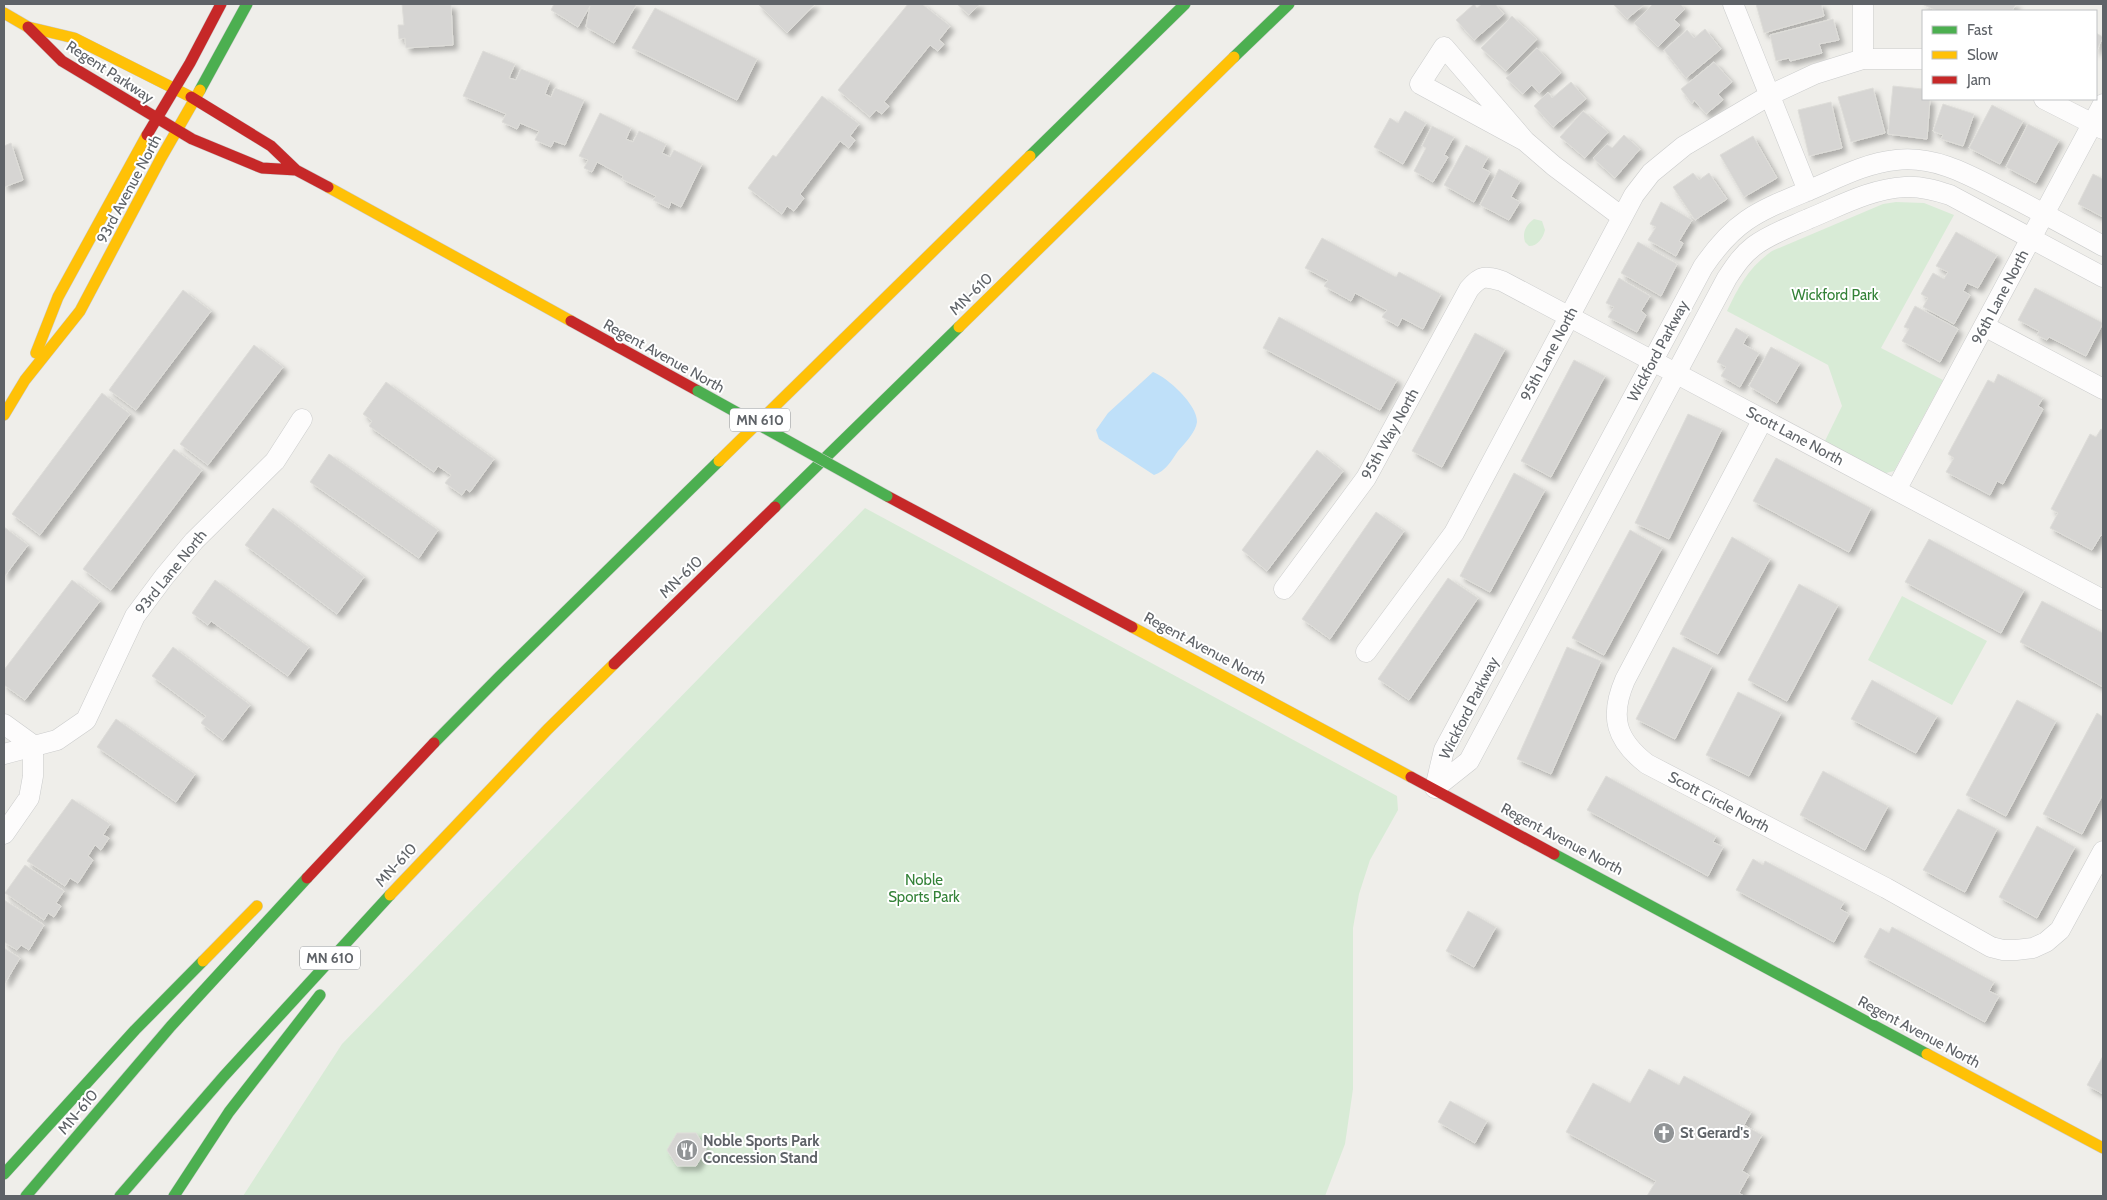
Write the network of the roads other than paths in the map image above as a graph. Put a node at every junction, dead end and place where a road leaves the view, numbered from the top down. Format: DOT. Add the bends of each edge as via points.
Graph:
graph roads {
  1 [pos="222,4"];
  2 [pos="247,4"];
  3 [pos="1181,4"];
  4 [pos="1186,4"];
  5 [pos="1289,4"];
  6 [pos="1733,4"];
  7 [pos="1863,4"];
  8 [pos="4,13"];
  9 [pos="28,27"];
  10 [pos="1145,44"];
  11 [pos="1863,59"];
  12 [pos="1922,59"];
  13 [pos="174,88"];
  14 [pos="1770,95"];
  15 [pos="195,100"];
  16 [pos="2046,100"];
  17 [pos="2103,104"];
  18 [pos="156,119"];
  19 [pos="2098,126"];
  20 [pos="177,131"];
  21 [pos="1525,141"];
  22 [pos="296,170"];
  23 [pos="1808,191"];
  24 [pos="2045,214"];
  25 [pos="1622,216"];
  26 [pos="2031,239"];
  27 [pos="2103,246"];
  28 [pos="1486,276"];
  29 [pos="2103,277"];
  30 [pos="1569,316"];
  31 [pos="1984,326"];
  32 [pos="1653,360"];
  33 [pos="1676,373"];
  34 [pos="25,380"];
  35 [pos="2103,389"];
  36 [pos="4,415"];
  37 [pos="302,419"];
  38 [pos="1763,419"];
  39 [pos="1896,490"];
  40 [pos="1284,589"];
  41 [pos="2103,600"];
  42 [pos="1366,652"];
  43 [pos="4,724"];
  44 [pos="548,729"];
  45 [pos="33,745"];
  46 [pos="4,754"];
  47 [pos="1435,788"];
  48 [pos="379,800"];
  49 [pos="4,834"];
  50 [pos="2103,851"];
  51 [pos="303,865"];
  52 [pos="266,898"];
  53 [pos="402,900"];
  54 [pos="325,989"];
  55 [pos="2103,1148"];
  56 [pos="4,1174"];
  57 [pos="26,1196"];
  58 [pos="120,1196"];
  59 [pos="174,1196"];
  1 -- 13 [label="main road, 93rd Avenue North"];
  2 -- 15 [label="main road, 93rd Avenue North"];
  3 -- 10 [label="main road"];
  4 -- 10 [label="main road, MN-610 / MN 610"];
  5 -- 44 [label="main road, MN-610 / MN 610"];
  6 -- 14 [label="street"];
  7 -- 11 [label="street"];
  8 -- 9 [label="main road, Regent Parkway"];
  9 -- 13 [label="main road, Regent Parkway" via="74,38"];
  9 -- 18 [label="main road, Regent Parkway" via="62,61"];
  10 -- 48 [label="main road, MN-610 / MN 610" via="507,669"];
  11 -- 12 [label="street, 95th Lane North"];
  11 -- 14 [label="street, 95th Lane North" via="1815,74"];
  13 -- 15 [label="main road, Regent Avenue North"];
  13 -- 18 [label="main road, 93rd Avenue North"];
  14 -- 23 [label="street"];
  14 -- 25 [label="street, 95th Lane North" via="1665,160 1634,195"];
  15 -- 20 [label="main road, 93rd Avenue North"];
  15 -- 22 [label="main road, Regent Avenue North" via="271,146"];
  16 -- 19 [label="street"];
  17 -- 19 [label="street, 96th Lane North"];
  18 -- 20 [label="main road, Regent Avenue North"];
  18 -- 34 [label="main road, 93rd Avenue North" via="58,297"];
  19 -- 24 [label="street, 96th Lane North"];
  20 -- 22 [label="main road, Regent Avenue North" via="262,168"];
  20 -- 34 [label="main road, 93rd Avenue North" via="80,311"];
  21 -- 21 [label="street" via="1420,84 1444,47 1494,105"];
  21 -- 25 [label="street"];
  22 -- 47 [label="main road, Regent Avenue North, bridge" via="887,496"];
  23 -- 24 [label="street, Wickford Parkway" via="1876,163 1922,160 1961,171"];
  23 -- 32 [label="street, Wickford Parkway" via="1760,211 1736,227 1718,245"];
  24 -- 26 [label="street, 96th Lane North"];
  24 -- 27 [label="street, Wickford Parkway"];
  25 -- 30 [label="street, 95th Lane North"];
  26 -- 29 [label="street, Wickford Parkway"];
  26 -- 31 [label="street, 96th Lane North"];
  26 -- 33 [label="street, Wickford Parkway" via="1950,195 1929,188 1887,189 1867,194 1775,233 1739,259"];
  28 -- 30 [label="street, Scott Lane North"];
  28 -- 40 [label="street, 95th Way North" via="1469,289 1366,478"];
  30 -- 32 [label="street, Scott Lane North"];
  30 -- 42 [label="street, 95th Lane North" via="1454,533"];
  31 -- 35 [label="street"];
  31 -- 39 [label="street, 96th Lane North"];
  32 -- 33 [label="street, Scott Lane North"];
  32 -- 47 [label="street, Wickford Parkway" via="1444,750"];
  33 -- 38 [label="street, Scott Lane North"];
  33 -- 47 [label="street, Wickford Parkway" via="1469,761"];
  34 -- 36 [label="main road, 93rd Avenue North"];
  37 -- 45 [label="street, 93rd Lane North" via="275,461 194,541 135,616 86,720 57,740"];
  38 -- 39 [label="street, Scott Lane North"];
  38 -- 50 [label="street, Scott Circle North" via="1622,687 1618,726 1624,742 1647,764 1886,888 1991,947 2033,948 2060,930"];
  39 -- 41 [label="street, Scott Lane North"];
  43 -- 45 [label="street"];
  44 -- 53 [label="main road"];
  44 -- 58 [label="main road, MN-610 / MN 610" via="332,955"];
  45 -- 46 [label="street, 93rd Lane North"];
  45 -- 49 [label="street" via="29,798"];
  47 -- 55 [label="main road, Regent Avenue North"];
  48 -- 51 [label="main road"];
  48 -- 57 [label="main road, MN-610 / MN 610" via="171,1026"];
  52 -- 56 [label="main road" via="148,1016"];
  54 -- 59 [label="main road" via="229,1112"];
}
